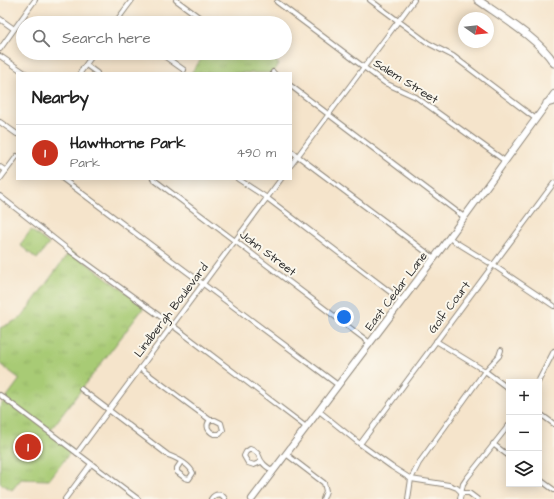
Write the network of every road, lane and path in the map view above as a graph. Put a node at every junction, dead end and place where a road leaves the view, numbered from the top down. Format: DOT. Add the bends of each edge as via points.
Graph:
graph roads {
  1 [pos="36,0"];
  2 [pos="132,0"];
  3 [pos="176,0"];
  4 [pos="370,0"];
  5 [pos="414,0"];
  6 [pos="478,0"];
  7 [pos="277,2"];
  8 [pos="24,16"];
  9 [pos="122,16"];
  10 [pos="198,16"];
  11 [pos="0,19"];
  12 [pos="398,21"];
  13 [pos="16,26"];
  14 [pos="14,29"];
  15 [pos="0,49"];
  16 [pos="543,50"];
  17 [pos="554,54"];
  18 [pos="0,56"];
  19 [pos="89,60"];
  20 [pos="170,60"];
  21 [pos="554,64"];
  22 [pos="86,65"];
  23 [pos="364,66"];
  24 [pos="184,70"];
  25 [pos="24,72"];
  26 [pos="81,72"];
  27 [pos="96,72"];
  28 [pos="292,87"];
  29 [pos="554,94"];
  30 [pos="551,102"];
  31 [pos="329,114"];
  32 [pos="536,119"];
  33 [pos="0,122"];
  34 [pos="16,133"];
  35 [pos="292,152"];
  36 [pos="298,156"];
  37 [pos="16,157"];
  38 [pos="505,161"];
  39 [pos="292,164"];
  40 [pos="0,167"];
  41 [pos="6,171"];
  42 [pos="0,179"];
  43 [pos="64,180"];
  44 [pos="154,180"];
  45 [pos="240,180"];
  46 [pos="280,180"];
  47 [pos="554,183"];
  48 [pos="0,196"];
  49 [pos="267,198"];
  50 [pos="464,218"];
  51 [pos="449,238"];
  52 [pos="235,241"];
  53 [pos="434,258"];
  54 [pos="493,265"];
  55 [pos="203,283"];
  56 [pos="402,301"];
  57 [pos="554,306"];
  58 [pos="172,325"];
  59 [pos="436,341"];
  60 [pos="370,343"];
  61 [pos="501,350"];
  62 [pos="554,351"];
  63 [pos="140,368"];
  64 [pos="485,371"];
  65 [pos="540,379"];
  66 [pos="338,385"];
  67 [pos="506,387"];
  68 [pos="81,389"];
  69 [pos="0,395"];
  70 [pos="109,410"];
  71 [pos="319,411"];
  72 [pos="542,415"];
  73 [pos="210,420"];
  74 [pos="554,424"];
  75 [pos="306,428"];
  76 [pos="506,429"];
  77 [pos="360,444"];
  78 [pos="493,444"];
  79 [pos="76,453"];
  80 [pos="286,454"];
  81 [pos="506,454"];
  82 [pos="181,462"];
  83 [pos="261,462"];
  84 [pos="91,464"];
  85 [pos="273,471"];
  86 [pos="411,479"];
  87 [pos="542,481"];
  88 [pos="554,490"];
  89 [pos="462,493"];
  90 [pos="65,499"];
  91 [pos="138,499"];
  92 [pos="211,499"];
  93 [pos="225,499"];
  94 [pos="253,499"];
  95 [pos="323,499"];
  96 [pos="408,499"];
  97 [pos="460,499"];
  98 [pos="477,499"];
  1 -- 8 [label="street"];
  2 -- 9 [label="street"];
  3 -- 10 [label="street"];
  4 -- 12 [label="street"];
  5 -- 12 [label="street"];
  6 -- 16 [label="main road"];
  7 -- 23 [label="street, Salem Street"];
  11 -- 14 [label="street"];
  12 -- 23 [label="street"];
  12 -- 32 [label="street" via="428,43 453,56"];
  13 -- 14 [label="street"];
  14 -- 15 [label="street"];
  16 -- 17 [label="main road"];
  16 -- 21 [label="main road"];
  18 -- 25 [label="street"];
  19 -- 22 [label="street"];
  20 -- 24 [label="street"];
  22 -- 26 [label="street"];
  22 -- 27 [label="street"];
  23 -- 31 [label="street"];
  23 -- 38 [label="street, Salem Street" via="385,83 416,97"];
  28 -- 31 [label="street"];
  29 -- 30 [label="street, East Cedar Lane"];
  30 -- 32 [label="street, East Cedar Lane"];
  31 -- 36 [label="street"];
  31 -- 50 [label="street"];
  32 -- 38 [label="street, East Cedar Lane"];
  33 -- 34 [label="street"];
  35 -- 36 [label="street"];
  36 -- 39 [label="street"];
  36 -- 53 [label="street"];
  37 -- 41 [label="street"];
  38 -- 50 [label="street, East Cedar Lane"];
  40 -- 41 [label="street"];
  41 -- 42 [label="street"];
  43 -- 55 [label="street"];
  44 -- 52 [label="street, John Street"];
  45 -- 49 [label="street"];
  46 -- 49 [label="street, Lindbergh Boulevard"];
  47 -- 54 [label="street, Golf Court"];
  48 -- 58 [label="street"];
  49 -- 52 [label="street, Lindbergh Boulevard"];
  49 -- 56 [label="street"];
  50 -- 51 [label="street, East Cedar Lane"];
  51 -- 53 [label="street, East Cedar Lane"];
  51 -- 54 [label="street"];
  52 -- 55 [label="street, Lindbergh Boulevard"];
  52 -- 60 [label="street, John Street"];
  53 -- 56 [label="street, East Cedar Lane"];
  54 -- 57 [label="street"];
  54 -- 59 [label="street, Golf Court"];
  55 -- 58 [label="street, Lindbergh Boulevard"];
  55 -- 66 [label="street"];
  56 -- 60 [label="street, East Cedar Lane"];
  58 -- 63 [label="street, Lindbergh Boulevard"];
  58 -- 75 [label="street"];
  59 -- 64 [label="street"];
  59 -- 77 [label="street, Golf Court"];
  60 -- 66 [label="street, East Cedar Lane"];
  61 -- 64 [label="street" via="499,356"];
  62 -- 65 [label="street"];
  63 -- 70 [label="street, Lindbergh Boulevard"];
  63 -- 73 [label="street"];
  64 -- 67 [label="street"];
  64 -- 86 [label="street" via="419,463"];
  66 -- 71 [label="street, East Cedar Lane"];
  68 -- 70 [label="street"];
  69 -- 79 [label="street"];
  70 -- 79 [label="street, Lindbergh Boulevard"];
  70 -- 82 [label="street"];
  71 -- 75 [label="street, East Cedar Lane"];
  71 -- 77 [label="street"];
  72 -- 74 [label="street"];
  75 -- 80 [label="street, East Cedar Lane"];
  76 -- 78 [label="street"];
  77 -- 86 [label="street"];
  78 -- 81 [label="street"];
  78 -- 89 [label="street" via="463,484"];
  79 -- 84 [label="street"];
  80 -- 85 [label="street, East Cedar Lane"];
  80 -- 95 [label="street" via="324,483 326,491"];
  82 -- 82 [label="street" via="177,472 189,479 193,472"];
  83 -- 83 [label="street" via="256,451 250,449 246,452 245,459 250,464 256,465"];
  83 -- 85 [label="street"];
  84 -- 90 [label="street"];
  84 -- 91 [label="street"];
  85 -- 94 [label="street, East Cedar Lane"];
  86 -- 89 [label="street" via="449,485"];
  86 -- 96 [label="street"];
  87 -- 88 [label="street"];
  89 -- 97 [label="street"];
  89 -- 98 [label="street" via="469,493"];
  92 -- 93 [label="street" via="218,494"];
}
